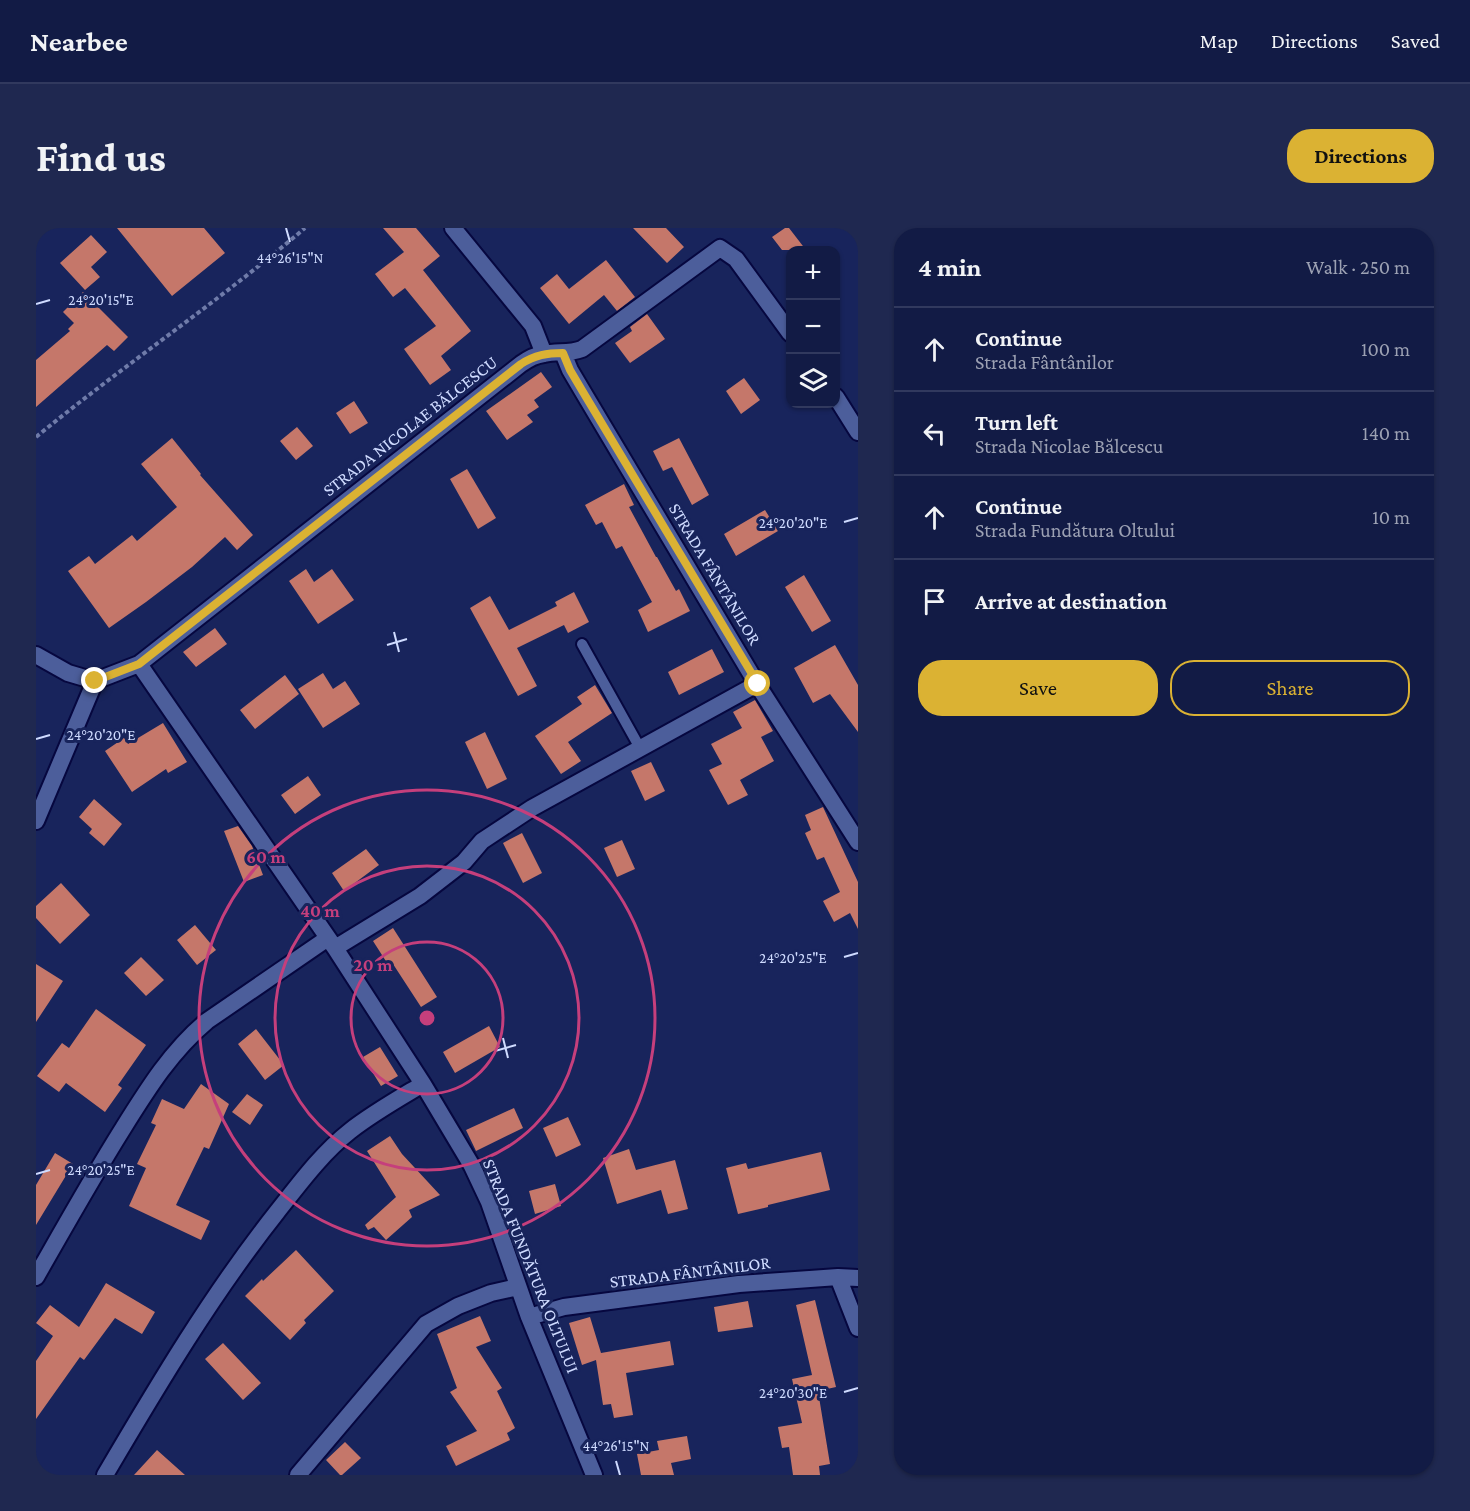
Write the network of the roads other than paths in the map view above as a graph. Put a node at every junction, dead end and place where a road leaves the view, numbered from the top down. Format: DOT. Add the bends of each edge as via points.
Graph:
graph roads {
  1 [pos="453,228"];
  2 [pos="786,328"];
  3 [pos="563,353"];
  4 [pos="544,354"];
  5 [pos="840,403"];
  6 [pos="858,432"];
  7 [pos="582,644"];
  8 [pos="36,655"];
  9 [pos="139,664"];
  10 [pos="95,681"];
  11 [pos="758,684"];
  12 [pos="640,748"];
  13 [pos="36,821"];
  14 [pos="858,842"];
  15 [pos="332,943"];
  16 [pos="423,1084"];
  17 [pos="36,1277"];
  18 [pos="838,1277"];
  19 [pos="858,1278"];
  20 [pos="518,1287"];
  21 [pos="529,1317"];
  22 [pos="858,1329"];
  23 [pos="105,1475"];
  24 [pos="298,1475"];
  25 [pos="594,1475"];
  1 -- 4 [label="street" via="533,326"];
  2 -- 3 [label="street, STRADA NICOLAE BĂLCESCU" via="736,259 720,248 582,349"];
  3 -- 4 [label="street, STRADA NICOLAE BĂLCESCU"];
  3 -- 11 [label="street, STRADA FÂNTÂNILOR"];
  4 -- 9 [label="street, STRADA NICOLAE BĂLCESCU" via="521,364"];
  5 -- 6 [label="street"];
  7 -- 12 [label="lane"];
  8 -- 10 [label="street" via="68,674"];
  9 -- 10 [label="street"];
  9 -- 15 [label="street, STRADA FUNDĂTURA OLTULUI"];
  10 -- 13 [label="street"];
  11 -- 12 [label="street"];
  11 -- 14 [label="street, STRADA FÂNTÂNILOR"];
  12 -- 15 [label="street" via="532,808 482,841 464,862 420,897"];
  15 -- 16 [label="street, STRADA FUNDĂTURA OLTULUI"];
  15 -- 17 [label="street" via="190,1035 146,1092 102,1161"];
  16 -- 20 [label="street, STRADA FUNDĂTURA OLTULUI" via="489,1202"];
  16 -- 23 [label="street" via="349,1132 314,1166 224,1282"];
  18 -- 19 [label="street, STRADA FÂNTÂNILOR"];
  18 -- 21 [label="street, STRADA FÂNTÂNILOR" via="740,1284 564,1307"];
  18 -- 22 [label="street"];
  20 -- 21 [label="street, STRADA FUNDĂTURA OLTULUI"];
  20 -- 24 [label="street" via="458,1306 426,1324"];
  21 -- 25 [label="street, STRADA FUNDĂTURA OLTULUI"];
}
